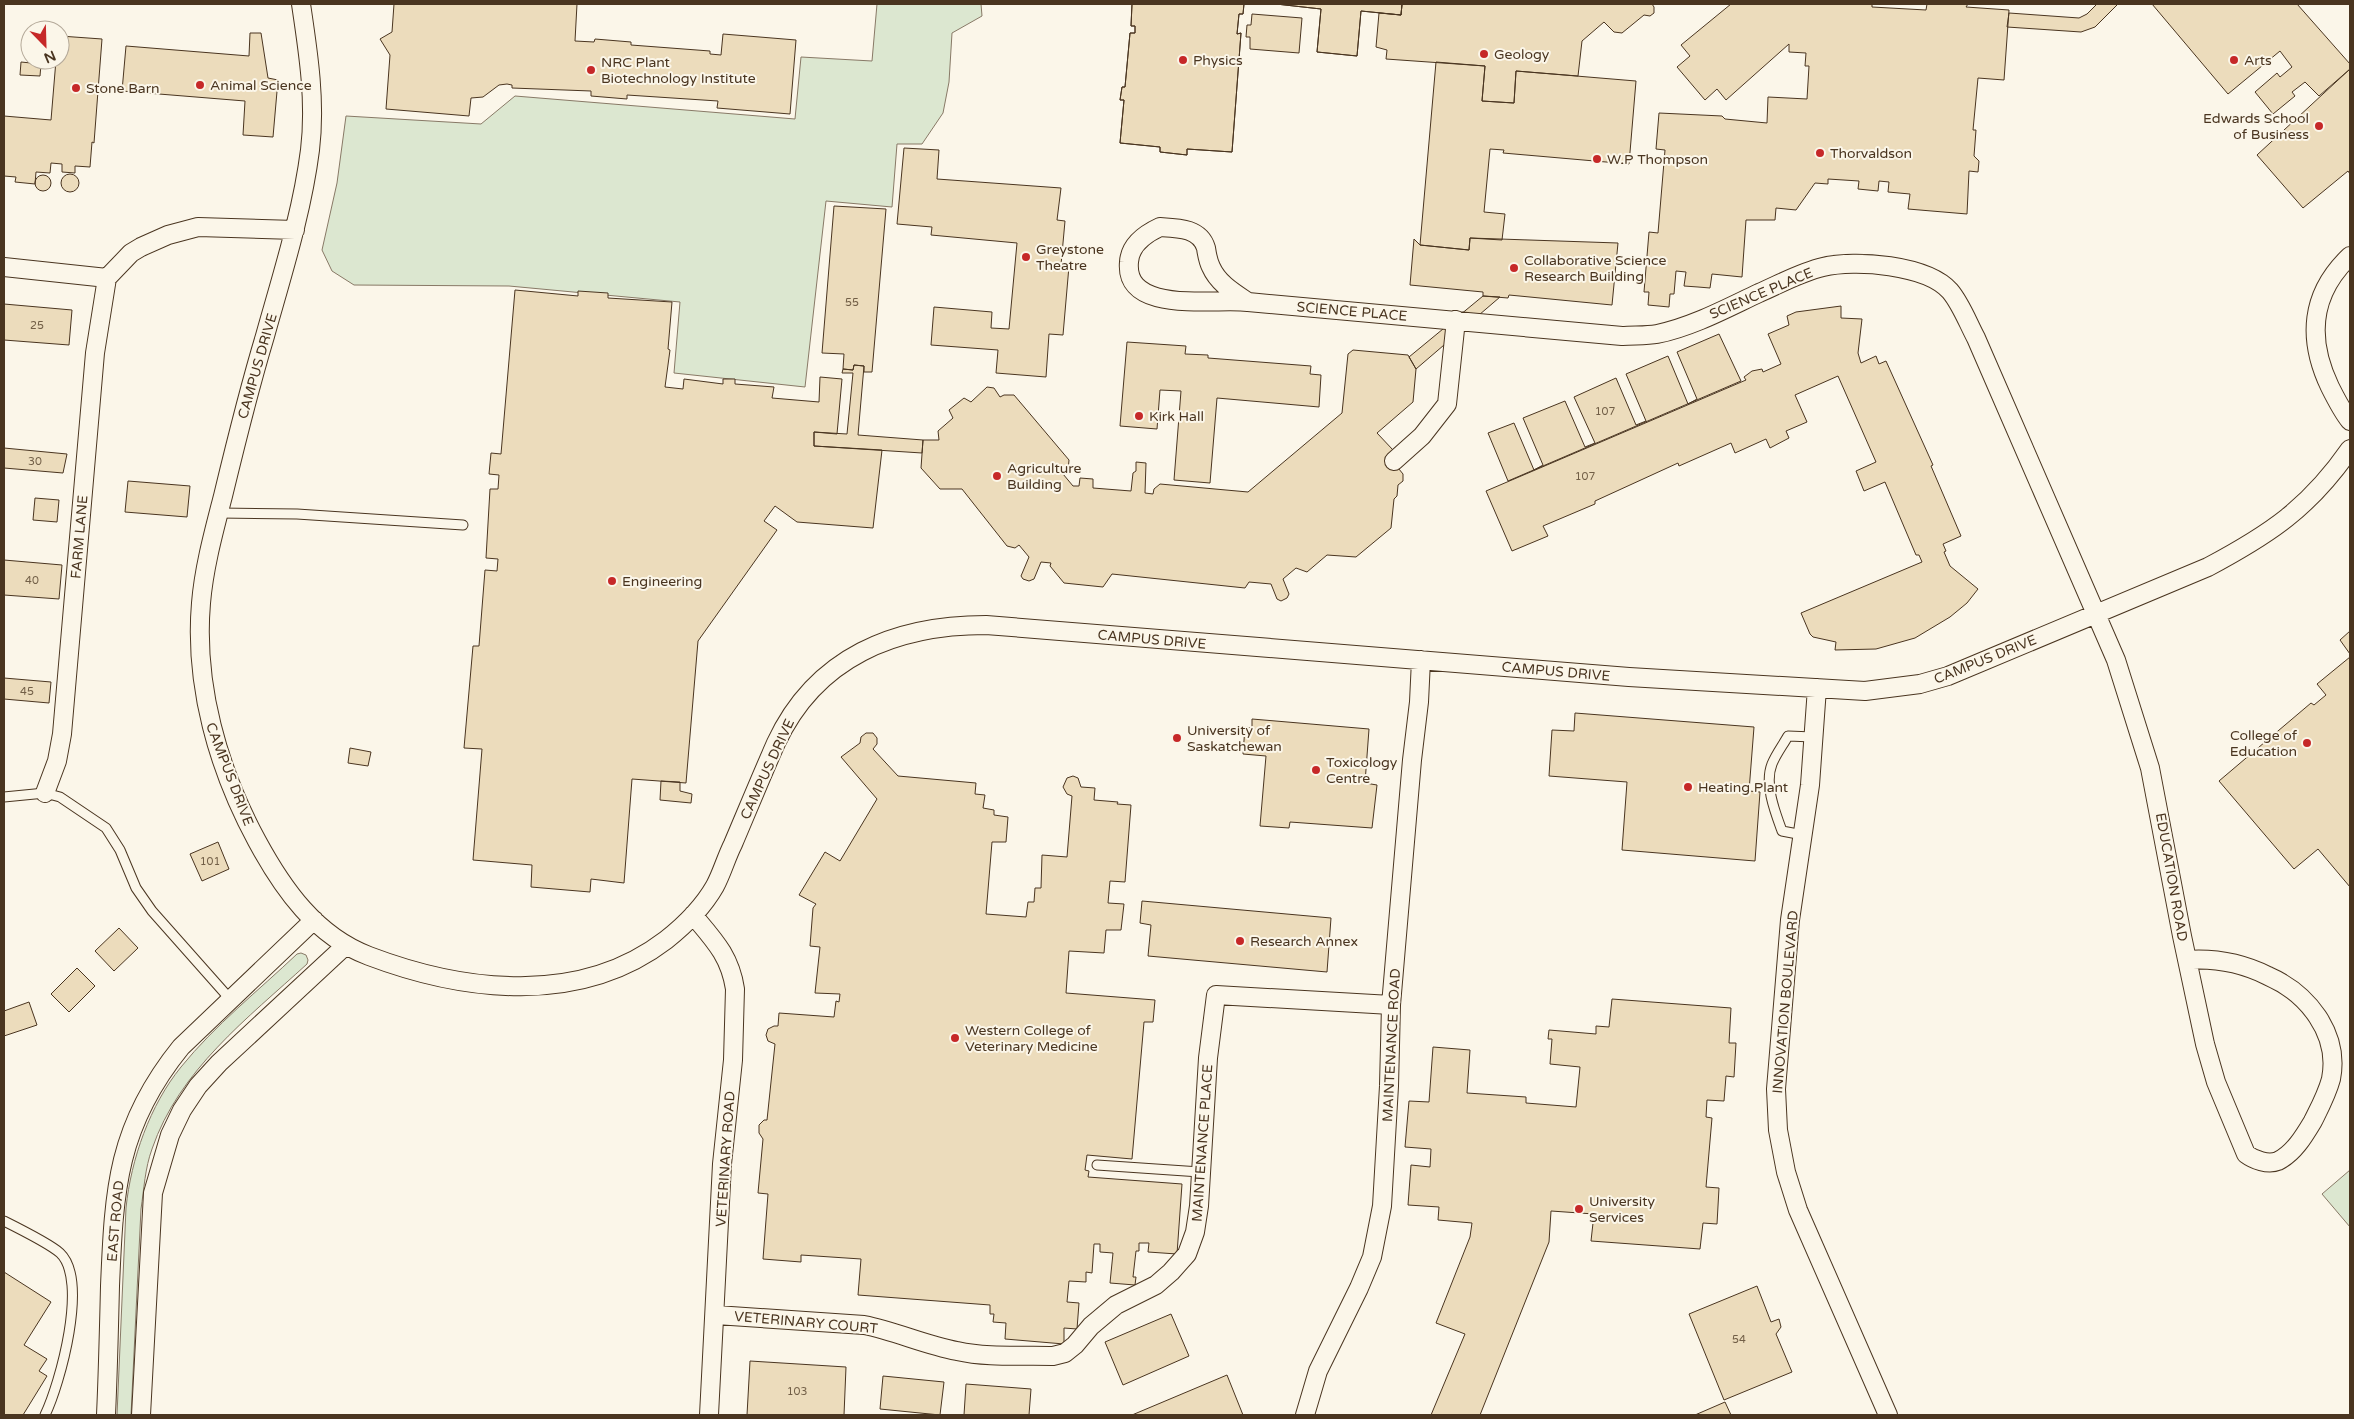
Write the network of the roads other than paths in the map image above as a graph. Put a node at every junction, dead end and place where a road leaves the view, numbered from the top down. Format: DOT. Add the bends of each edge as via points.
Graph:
graph roads {
  1 [pos="301,4"];
  2 [pos="295,230"];
  3 [pos="2350,256"];
  4 [pos="4,267"];
  5 [pos="1210,267"];
  6 [pos="107,278"];
  7 [pos="1194,300"];
  8 [pos="1248,302"];
  9 [pos="1456,320"];
  10 [pos="2350,421"];
  11 [pos="2350,449"];
  12 [pos="1394,461"];
  13 [pos="218,513"];
  14 [pos="462,525"];
  15 [pos="2096,614"];
  16 [pos="1421,660"];
  17 [pos="1817,688"];
  18 [pos="1813,737"];
  19 [pos="45,793"];
  20 [pos="4,797"];
  21 [pos="1802,835"];
  22 [pos="693,915"];
  23 [pos="314,920"];
  24 [pos="345,946"];
  25 [pos="2186,954"];
  26 [pos="230,999"];
  27 [pos="1391,1005"];
  28 [pos="1097,1165"];
  29 [pos="1200,1172"];
  30 [pos="4,1220"];
  31 [pos="716,1315"];
  32 [pos="983,1355"];
  33 [pos="45,1415"];
  34 [pos="106,1415"];
  35 [pos="141,1415"];
  36 [pos="709,1415"];
  37 [pos="1305,1415"];
  38 [pos="1888,1415"];
  1 -- 2 [label="street, CAMPUS DRIVE" via="312,115 310,149"];
  2 -- 6 [label="street" via="198,227 141,247"];
  2 -- 13 [label="street, CAMPUS DRIVE"];
  3 -- 10 [label="street" via="2327,285 2318,305 2315,325 2319,360 2336,400"];
  4 -- 6 [label="street"];
  5 -- 7 [label="street" via="1204,291"];
  5 -- 7 [label="street, SCIENCE PLACE" via="1200,237 1191,230 1160,227 1141,238 1130,253 1131,279 1139,292 1166,299"];
  5 -- 8 [label="street, SCIENCE PLACE" via="1228,289"];
  6 -- 19 [label="street, FARM LANE" via="95,353 62,734 57,761"];
  7 -- 8 [label="street, SCIENCE PLACE"];
  8 -- 9 [label="street, SCIENCE PLACE"];
  9 -- 12 [label="street" via="1447,404 1422,436"];
  9 -- 15 [label="street, SCIENCE PLACE" via="1622,336 1656,334 1725,310 1823,267 1846,264 1892,267 1932,278 1950,291 1976,338"];
  11 -- 15 [label="street, CAMPUS DRIVE" via="2312,496 2260,539 2208,567"];
  13 -- 14 [label="lane" via="297,514"];
  13 -- 23 [label="street, CAMPUS DRIVE" via="201,604 201,663 209,716 247,823 277,874"];
  15 -- 17 [label="street, CAMPUS DRIVE" via="1948,676 1920,684 1865,691"];
  15 -- 25 [label="street, EDUCATION ROAD" via="2116,660 2150,768"];
  16 -- 17 [label="street, CAMPUS DRIVE"];
  16 -- 22 [label="street, CAMPUS DRIVE" via="986,625 943,626 884,640 858,653 827,675 802,701 777,743 715,886"];
  16 -- 27 [label="street, MAINTENANCE ROAD"];
  17 -- 18 [label="street, INNOVATION BOULEVARD"];
  18 -- 21 [label="street, INNOVATION BOULEVARD"];
  18 -- 21 [label="lane" via="1788,736 1771,766 1770,786 1782,831"];
  19 -- 20 [label="lane"];
  19 -- 26 [label="lane" via="60,797 106,828 120,850 136,888 152,911"];
  21 -- 38 [label="street, INNOVATION BOULEVARD" via="1790,920 1776,1089 1778,1130 1798,1210"];
  22 -- 24 [label="street, CAMPUS DRIVE" via="648,954 610,972 566,984 516,987 439,978"];
  22 -- 31 [label="street, VETERINARY ROAD" via="722,948 735,989 735,1023 722,1164"];
  23 -- 24 [label="street, CAMPUS DRIVE"];
  23 -- 26 [label="street, EAST ROAD"];
  24 -- 35 [label="street" via="218,1063 182,1110 170,1135 153,1193"];
  25 -- 25 [label="street, EDUCATION ROAD" via="2238,964 2275,978 2310,1005 2326,1032 2332,1060 2331,1077 2320,1107 2299,1142 2276,1162 2255,1160 2246,1154 2240,1143 2205,1044"];
  26 -- 34 [label="street, EAST ROAD" via="166,1066 128,1138 113,1213"];
  27 -- 29 [label="street, MAINTENANCE PLACE" via="1216,995 1210,1033"];
  27 -- 37 [label="street, MAINTENANCE ROAD" via="1386,1161 1374,1248 1359,1288 1318,1371"];
  28 -- 29 [label="lane"];
  29 -- 32 [label="street, MAINTENANCE PLACE" via="1195,1232 1187,1254 1156,1285 1116,1306 1091,1326 1065,1354"];
  30 -- 33 [label="lane" via="60,1254 68,1267 72,1286 65,1354"];
  31 -- 32 [label="street, VETERINARY COURT" via="864,1325 948,1349"];
  31 -- 36 [label="street, VETERINARY ROAD"];
}
